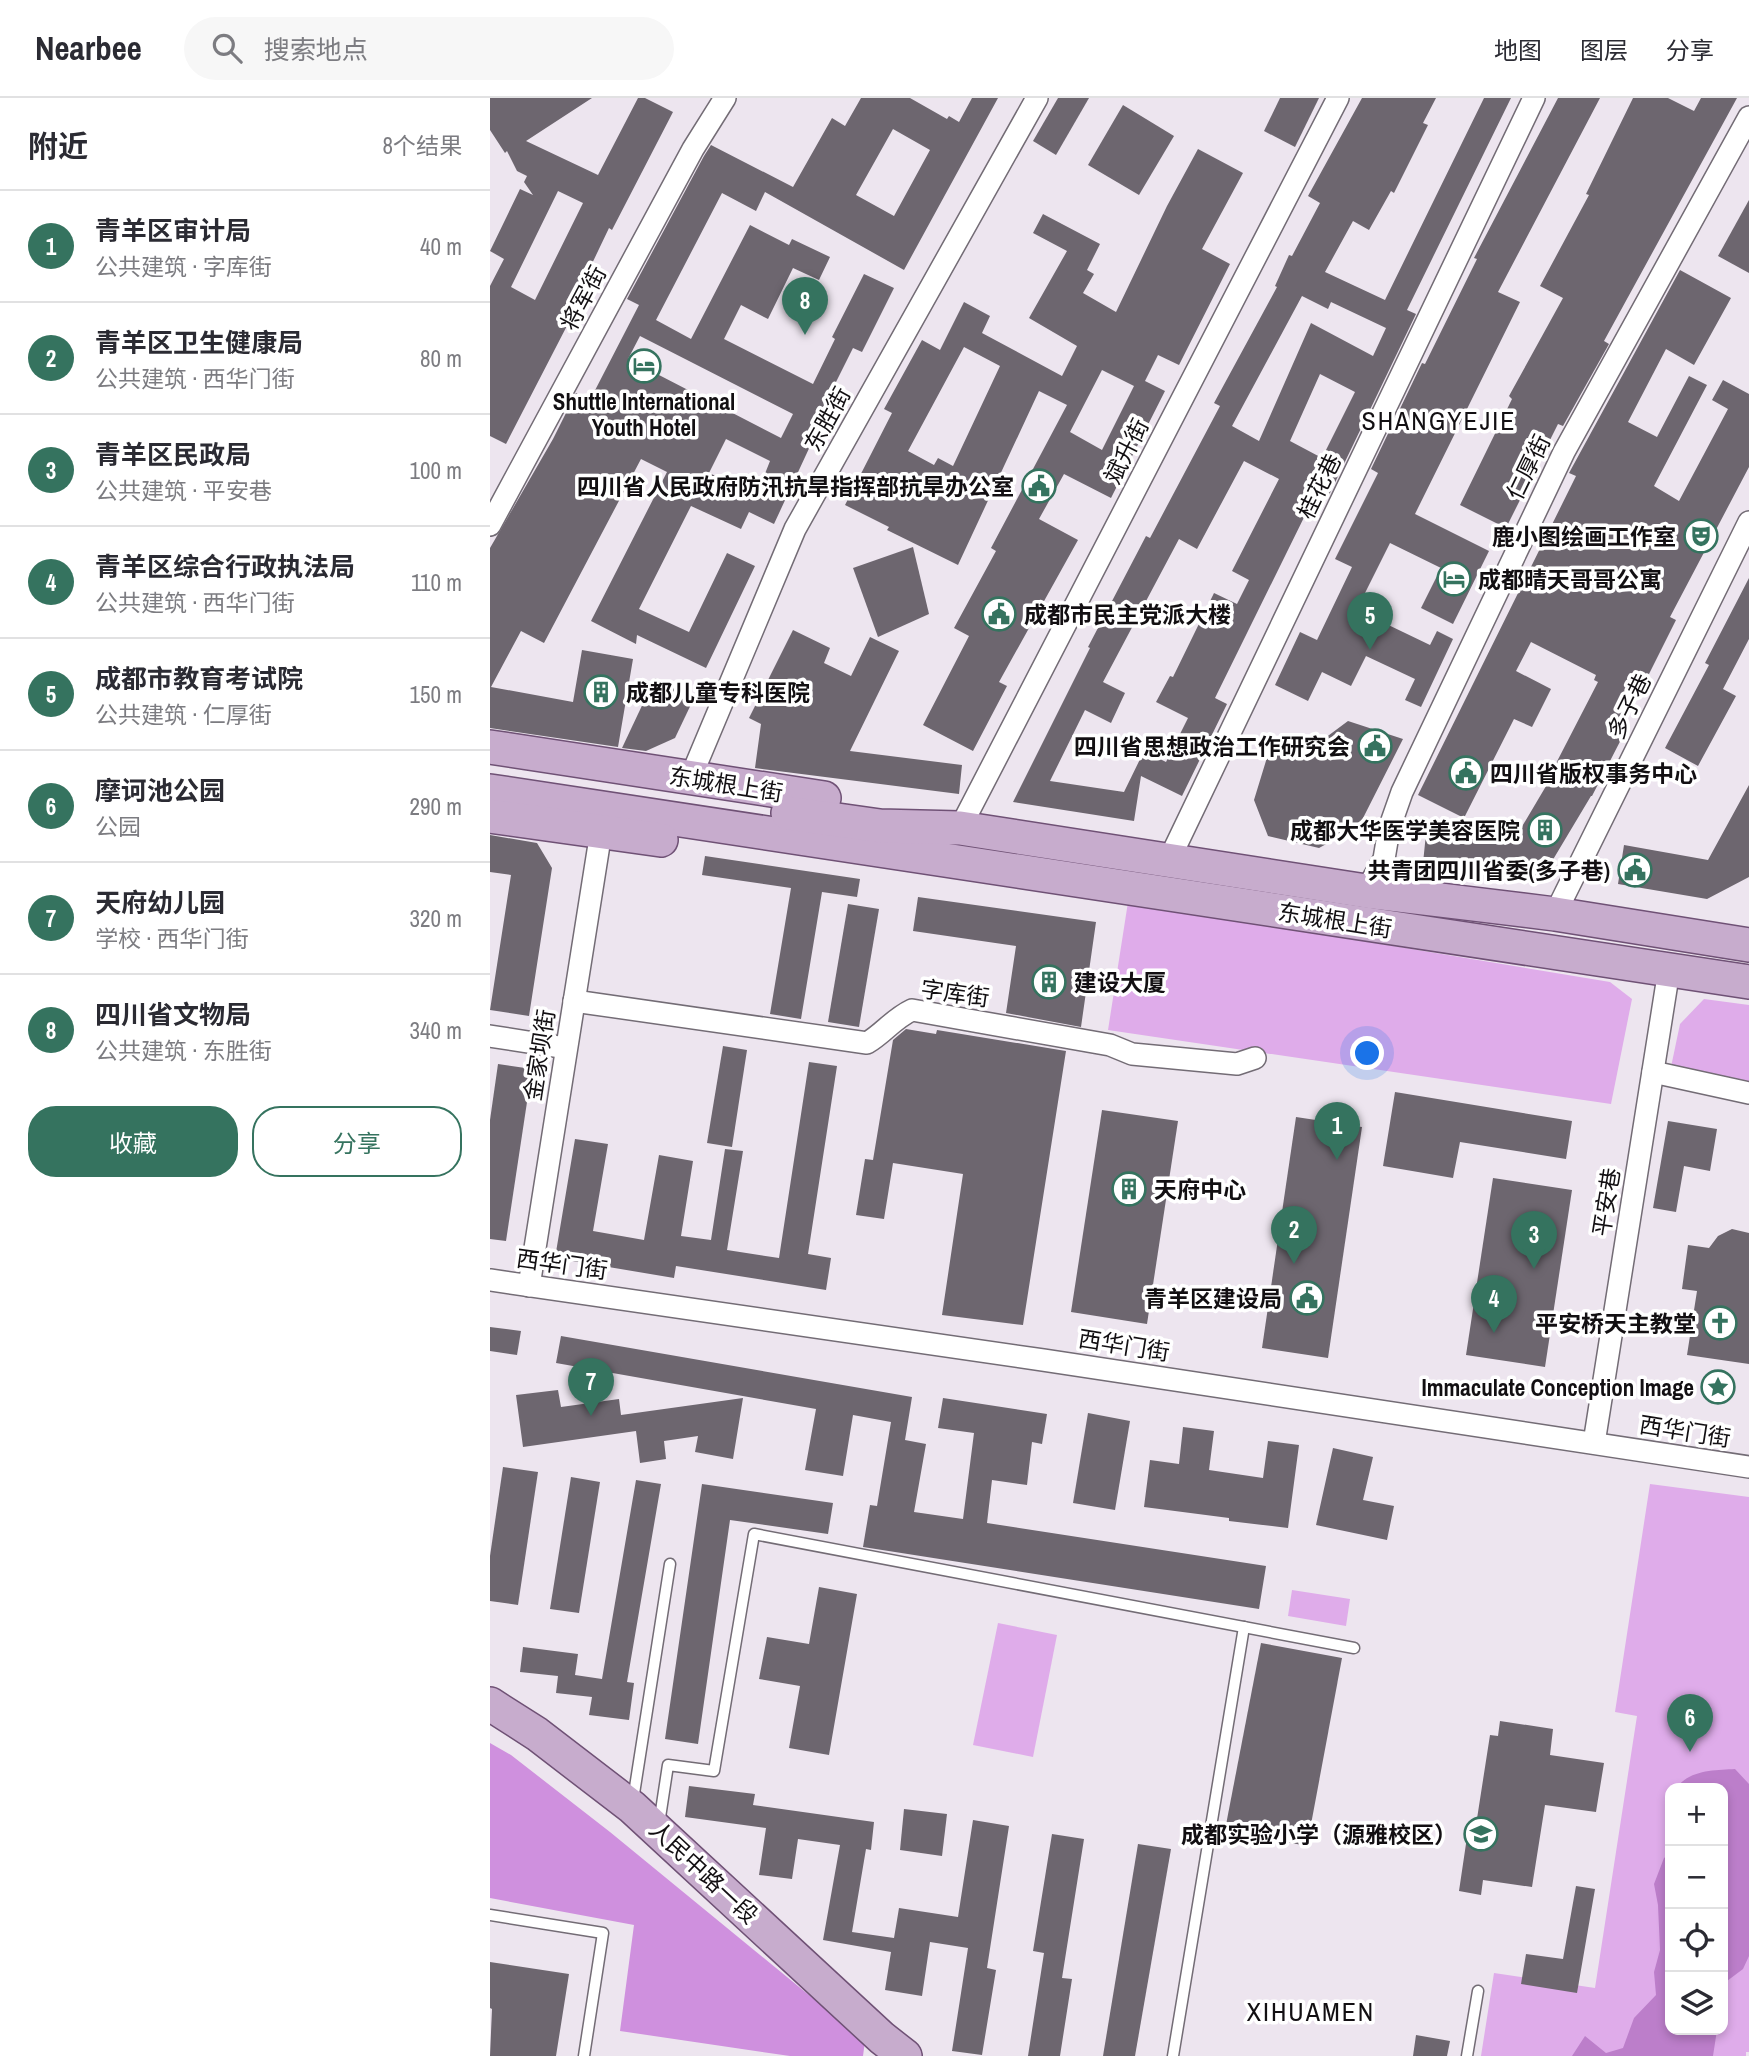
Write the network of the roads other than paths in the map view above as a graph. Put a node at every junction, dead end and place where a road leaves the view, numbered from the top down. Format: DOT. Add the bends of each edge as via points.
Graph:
graph roads {
  1 [pos="725,98"];
  2 [pos="1037,98"];
  3 [pos="1338,98"];
  4 [pos="1534,98"];
  5 [pos="1749,117"];
  6 [pos="1749,522"];
  7 [pos="490,526"];
  8 [pos="490,747"];
  9 [pos="490,770"];
  10 [pos="690,779"];
  11 [pos="490,792"];
  12 [pos="490,816"];
  13 [pos="960,828"];
  14 [pos="601,832"];
  15 [pos="921,858"];
  16 [pos="1169,860"];
  17 [pos="1366,891"];
  18 [pos="1555,914"];
  19 [pos="1749,946"];
  20 [pos="1670,970"];
  21 [pos="1749,982"];
  22 [pos="574,1001"];
  23 [pos="490,1036"];
  24 [pos="566,1048"];
  25 [pos="1255,1058"];
  26 [pos="1653,1072"];
  27 [pos="1749,1093"];
  28 [pos="490,1280"];
  29 [pos="529,1286"];
  30 [pos="1594,1443"];
  31 [pos="1749,1467"];
  32 [pos="670,1564"];
  33 [pos="1244,1627"];
  34 [pos="1354,1648"];
  35 [pos="490,1704"];
  36 [pos="632,1807"];
  37 [pos="658,1830"];
  38 [pos="490,1915"];
  39 [pos="1478,1991"];
  40 [pos="887,2050"];
  41 [pos="584,2056"];
  42 [pos="1173,2056"];
  43 [pos="1467,2056"];
  1 -- 7 [label="street, 将军街" via="693,149"];
  2 -- 10 [label="street, 东胜街" via="795,529"];
  3 -- 13 [label="street, 斌升街"];
  4 -- 16 [label="street, 桂花巷"];
  5 -- 17 [label="street, 仁厚街" via="1564,452 1402,792 1384,859"];
  6 -- 18 [label="street, 多子巷"];
  8 -- 10 [label="main road, 东城根上街"];
  9 -- 13 [label="main road, 东城根上街" via="880,826"];
  10 -- 13 [label="main road, 东城根上街" via="895,810"];
  11 -- 15 [label="main road, 东城根上街"];
  12 -- 14 [label="main road, 东城根上街"];
  13 -- 16 [label="main road, 东城根上街"];
  14 -- 15 [label="main road, 东城根上街" via="811,861"];
  14 -- 22 [label="street, 金家坝街"];
  15 -- 20 [label="main road, 东城根上街"];
  16 -- 17 [label="main road, 东城根上街"];
  17 -- 18 [label="main road, 东城根上街"];
  18 -- 19 [label="main road, 东城根上街"];
  20 -- 21 [label="main road, 东城根上街"];
  20 -- 26 [label="street, 平安巷"];
  22 -- 24 [label="street, 金家坝街"];
  22 -- 25 [label="street, 字库街" via="867,1043 912,1010 1110,1045 1132,1054 1237,1064"];
  23 -- 24 [label="street"];
  24 -- 29 [label="street, 金家坝街"];
  26 -- 27 [label="street"];
  26 -- 30 [label="street, 平安巷"];
  28 -- 29 [label="street, 西华门街"];
  29 -- 30 [label="street, 西华门街"];
  30 -- 31 [label="street, 西华门街"];
  32 -- 36 [label="lane"];
  33 -- 34 [label="lane"];
  33 -- 37 [label="lane" via="754,1534 714,1771 668,1765"];
  33 -- 42 [label="lane"];
  35 -- 36 [label="main road, 人民中路一段"];
  36 -- 37 [label="main road, 人民中路一段"];
  37 -- 40 [label="main road, 人民中路一段"];
  38 -- 41 [label="lane" via="603,1933"];
  39 -- 43 [label="lane"];
}
